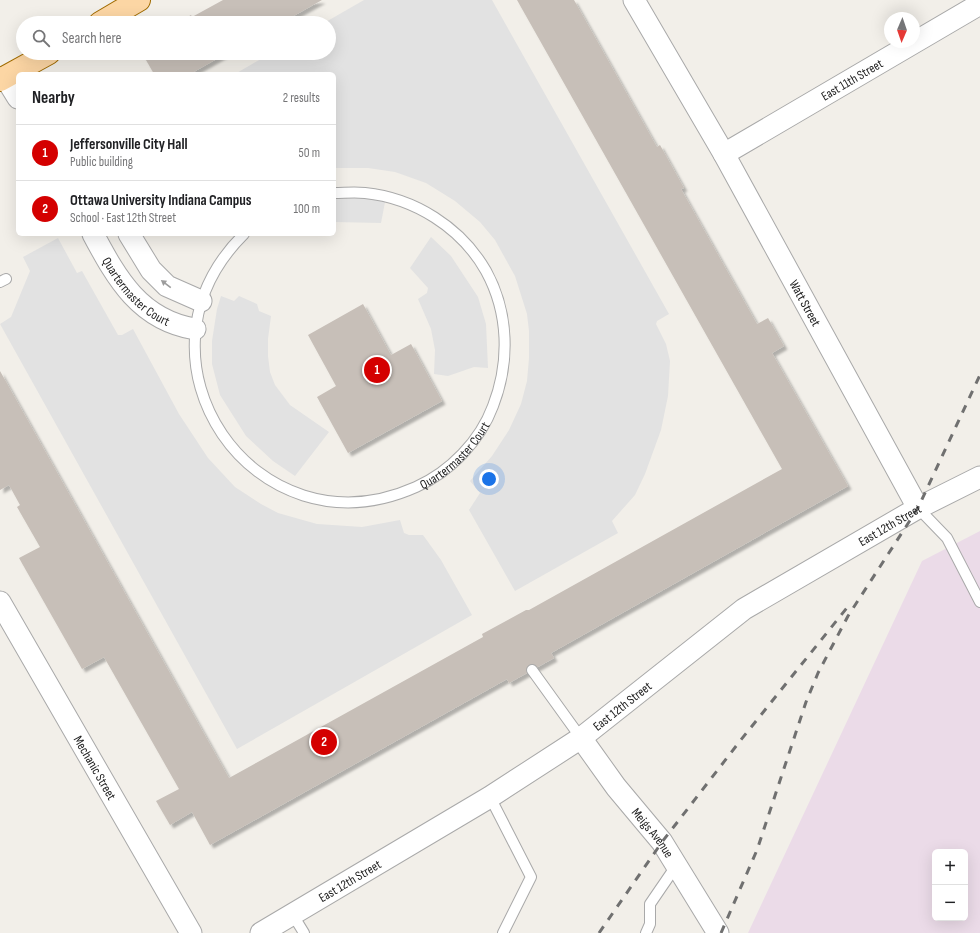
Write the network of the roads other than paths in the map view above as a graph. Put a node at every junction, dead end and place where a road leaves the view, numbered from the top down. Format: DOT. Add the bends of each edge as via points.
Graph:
graph roads {
  1 [pos="139,0"];
  2 [pos="634,0"];
  3 [pos="980,4"];
  4 [pos="112,16"];
  5 [pos="41,63"];
  6 [pos="20,72"];
  7 [pos="16,74"];
  8 [pos="3,79"];
  9 [pos="16,95"];
  10 [pos="724,154"];
  11 [pos="336,193"];
  12 [pos="94,236"];
  13 [pos="130,236"];
  14 [pos="242,236"];
  15 [pos="201,301"];
  16 [pos="195,329"];
  17 [pos="980,477"];
  18 [pos="918,508"];
  19 [pos="0,602"];
  20 [pos="980,602"];
  21 [pos="532,670"];
  22 [pos="581,738"];
  23 [pos="490,797"];
  24 [pos="676,866"];
  25 [pos="293,915"];
  26 [pos="191,933"];
  27 [pos="261,933"];
  28 [pos="304,933"];
  29 [pos="503,933"];
  30 [pos="646,933"];
  31 [pos="718,933"];
  1 -- 4 [label="main road"];
  2 -- 10 [label="street, Watt Street"];
  3 -- 10 [label="street, East 11th Street"];
  5 -- 6 [label="main road"];
  7 -- 8 [label="main road"];
  8 -- 9 [label="street"];
  10 -- 18 [label="street, Watt Street"];
  11 -- 16 [label="lane, Quartermaster Court" via="364,193 393,198 421,209 447,225 468,246 486,271 495,291 505,328 506,358 500,388 490,416 474,442 453,464 428,482 401,493 373,500 344,502 315,498 287,489 239,456 221,434 207,409 199,383 194,356"];
  12 -- 16 [label="street, Quartermaster Court" via="131,296 162,317"];
  15 -- 13 [label="street, Quartermaster Court, one-way" via="167,286 151,270"];
  14 -- 15 [label="lane, Quartermaster Court" via="230,248 213,273"];
  15 -- 16 [label="lane, Quartermaster Court"];
  17 -- 18 [label="street, East 12th Street"];
  18 -- 20 [label="lane, Watt Street" via="947,538"];
  18 -- 22 [label="street, East 12th Street" via="744,609"];
  19 -- 26 [label="street, Mechanic Street"];
  21 -- 22 [label="lane"];
  22 -- 23 [label="street, East 12th Street"];
  22 -- 24 [label="street, Meigs Avenue" via="616,787 662,842"];
  23 -- 25 [label="street, East 12th Street"];
  23 -- 29 [label="lane" via="531,877"];
  24 -- 30 [label="lane" via="650,904 650,924"];
  24 -- 31 [label="street, Meigs Avenue"];
  25 -- 27 [label="street, East 12th Street"];
  25 -- 28 [label="lane"];
}
